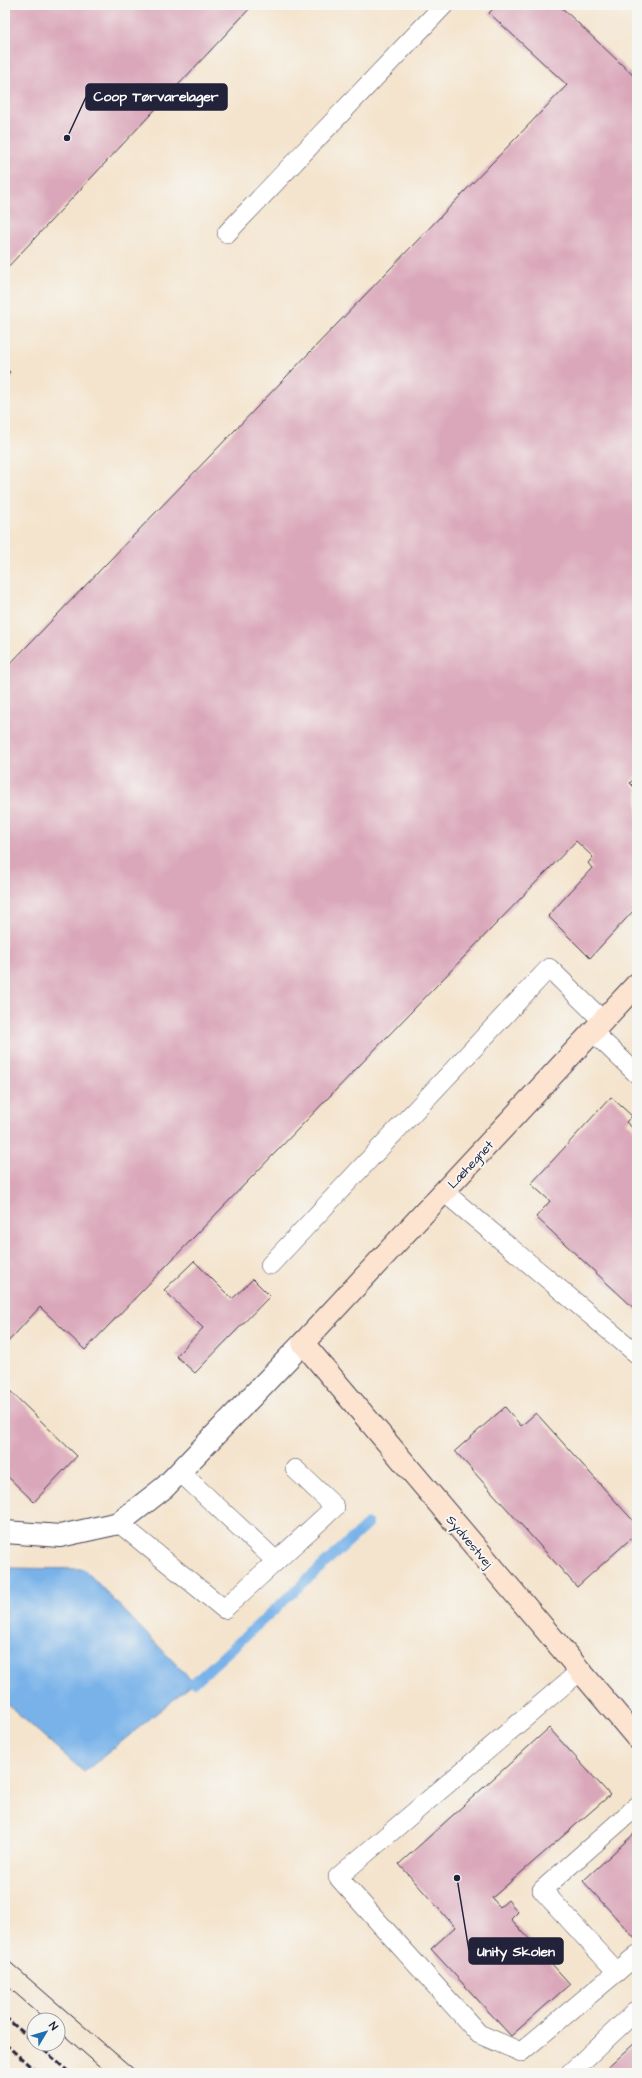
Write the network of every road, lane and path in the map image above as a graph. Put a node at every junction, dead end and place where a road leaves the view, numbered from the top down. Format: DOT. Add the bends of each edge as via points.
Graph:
graph roads {
  1 [pos="444,5"];
  2 [pos="227,233"];
  3 [pos="637,984"];
  4 [pos="598,1026"];
  5 [pos="637,1074"];
  6 [pos="444,1192"];
  7 [pos="270,1266"];
  8 [pos="303,1343"];
  9 [pos="637,1354"];
  10 [pos="295,1469"];
  11 [pos="180,1472"];
  12 [pos="120,1523"];
  13 [pos="5,1532"];
  14 [pos="276,1561"];
  15 [pos="579,1672"];
  16 [pos="637,1738"];
  17 [pos="637,1806"];
  18 [pos="637,1955"];
  19 [pos="617,1972"];
  20 [pos="637,2010"];
  21 [pos="570,2073"];
  1 -- 2 [label="lane"];
  3 -- 4 [label="street, Læhegnet"];
  4 -- 5 [label="lane"];
  4 -- 6 [label="street, Læhegnet"];
  4 -- 7 [label="lane" via="548,968"];
  6 -- 8 [label="street, Læhegnet"];
  6 -- 9 [label="lane"];
  8 -- 11 [label="street"];
  8 -- 15 [label="street, Sydvestvej"];
  10 -- 14 [label="lane" via="335,1507"];
  11 -- 12 [label="street"];
  11 -- 14 [label="lane"];
  12 -- 13 [label="street" via="60,1536"];
  12 -- 14 [label="lane" via="224,1609"];
  15 -- 16 [label="street, Sydvestvej"];
  15 -- 19 [label="lane" via="338,1876 479,2034 521,2052"];
  17 -- 19 [label="lane" via="542,1890"];
  18 -- 19 [label="lane"];
  20 -- 21 [label="lane"];
}
